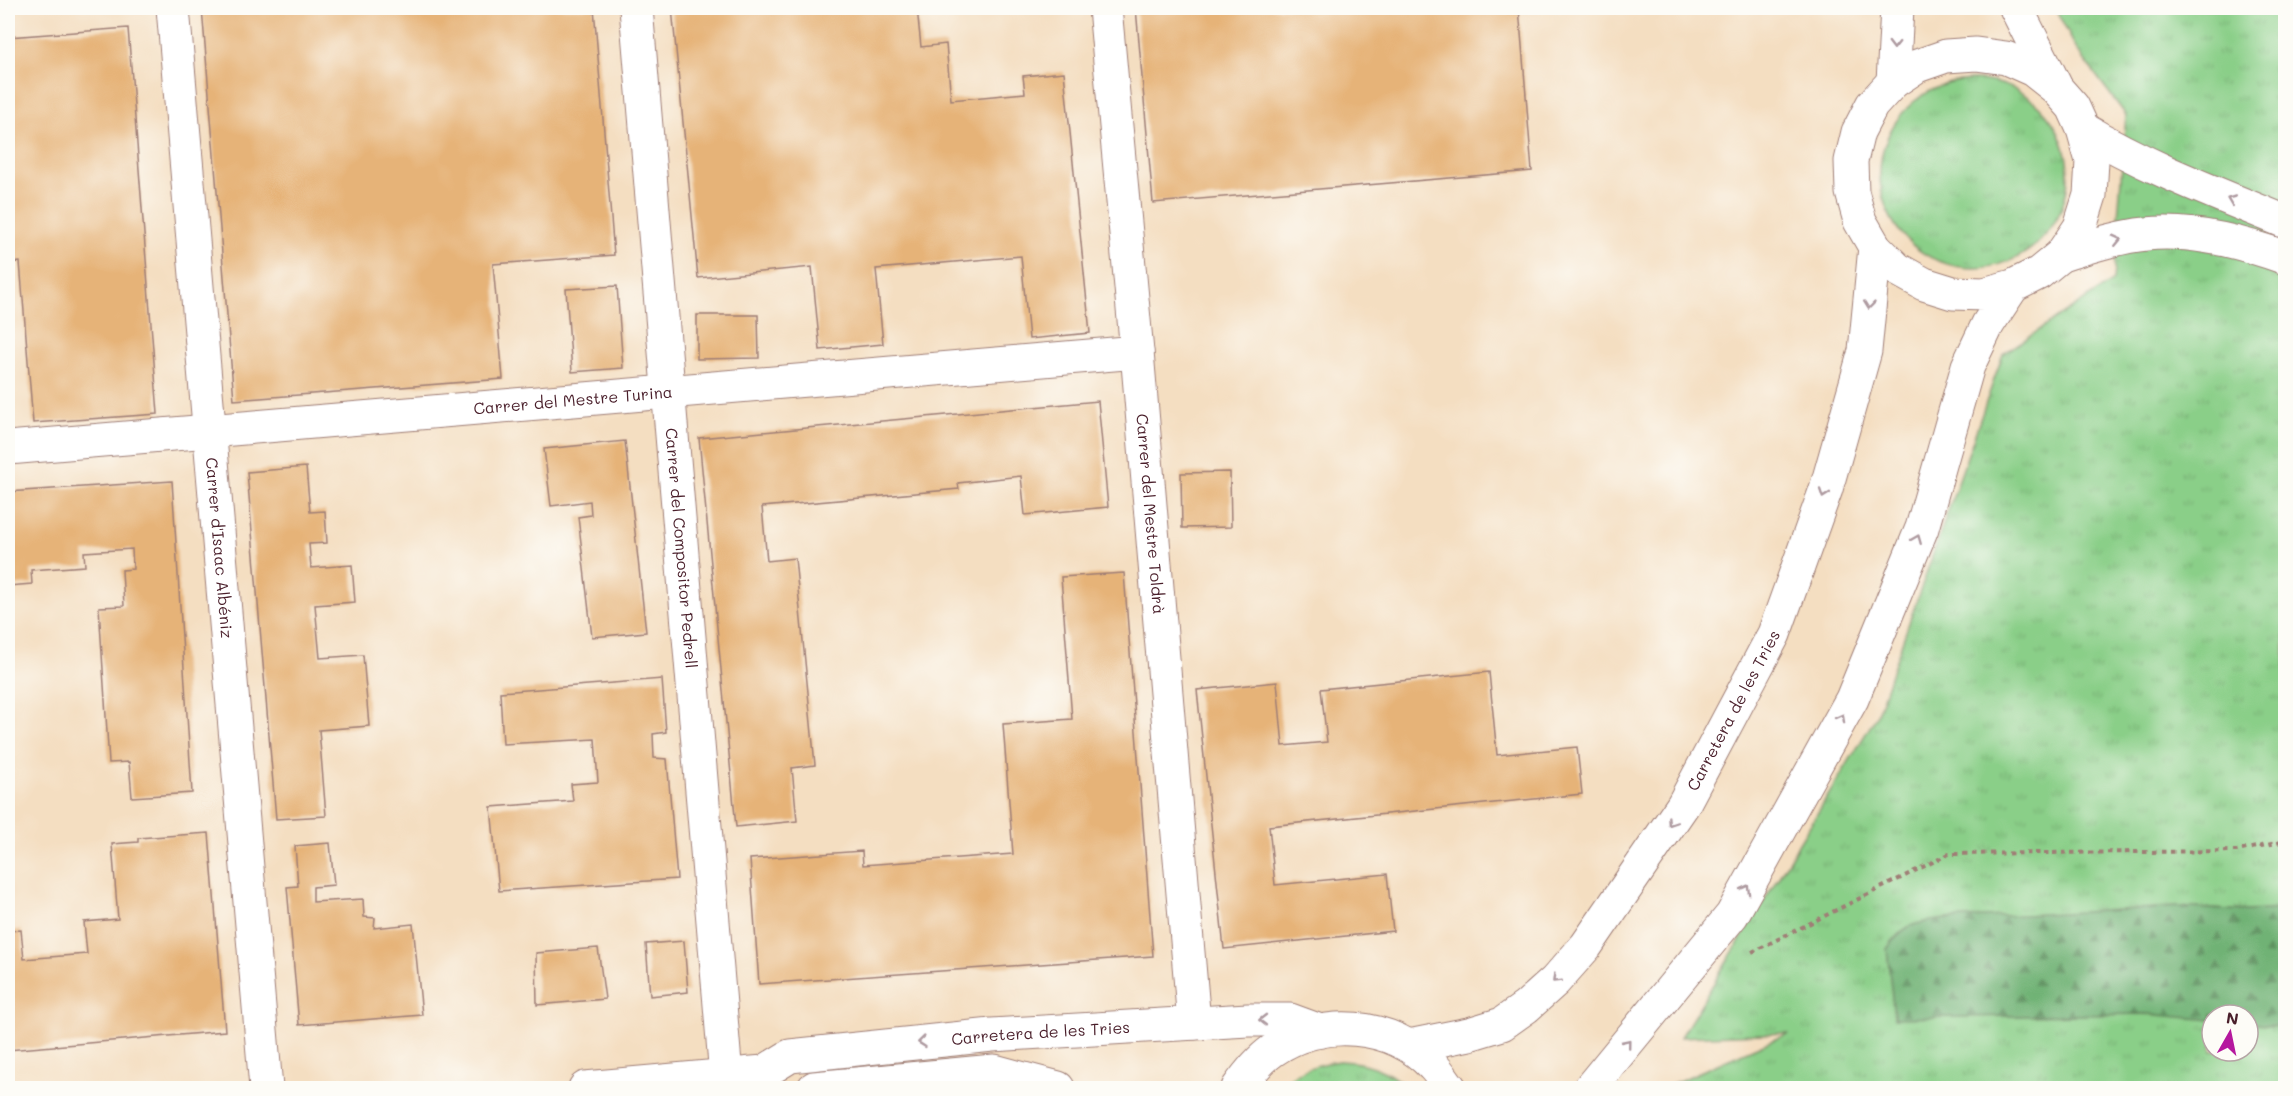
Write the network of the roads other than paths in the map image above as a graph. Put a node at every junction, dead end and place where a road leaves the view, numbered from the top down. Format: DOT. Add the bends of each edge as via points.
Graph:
graph roads {
  1 [pos="173,8"];
  2 [pos="636,8"];
  3 [pos="1105,8"];
  4 [pos="1897,8"];
  5 [pos="2016,8"];
  6 [pos="1893,82"];
  7 [pos="2057,89"];
  8 [pos="2083,129"];
  9 [pos="2286,222"];
  10 [pos="1875,247"];
  11 [pos="2061,255"];
  12 [pos="2286,258"];
  13 [pos="2013,286"];
  14 [pos="1137,352"];
  15 [pos="668,392"];
  16 [pos="210,431"];
  17 [pos="8,448"];
  18 [pos="1194,1023"];
  19 [pos="1320,1031"];
  20 [pos="1409,1046"];
  21 [pos="775,1080"];
  22 [pos="726,1083"];
  23 [pos="266,1089"];
  24 [pos="585,1089"];
  25 [pos="814,1089"];
  26 [pos="1059,1089"];
  27 [pos="1238,1089"];
  28 [pos="1450,1089"];
  29 [pos="1590,1089"];
  1 -- 16 [label="street, Carrer d'Isaac Albéniz"];
  2 -- 15 [label="street, Carrer del Compositor Pedrell"];
  3 -- 14 [label="street, Carrer del Mestre Toldrà"];
  4 -- 6 [label="street, one-way"];
  5 -- 7 [label="street"];
  6 -- 7 [label="street" via="1917,66 1946,56 1976,54 2006,58 2033,70"];
  6 -- 10 [label="street" via="1872,105 1858,132 1851,161 1852,192 1860,221"];
  7 -- 8 [label="street" via="2073,108"];
  9 -- 8 [label="street, one-way" via="2166,174"];
  8 -- 11 [label="street" via="2092,161 2090,195 2080,227"];
  10 -- 13 [label="street" via="1915,279 1953,293 1984,294"];
  10 -- 20 [label="street, Carretera de les Tries, one-way" via="1865,351 1826,489 1774,634 1683,805 1586,946 1555,981 1502,1024"];
  11 -- 12 [label="street, one-way" via="2144,234 2169,232 2240,244"];
  11 -- 13 [label="street" via="2039,273"];
  29 -- 13 [label="street, one-way" via="1732,915 1852,699 1922,528 1968,366 1988,324"];
  14 -- 15 [label="street, Carrer del Mestre Turina"];
  14 -- 18 [label="street, Carrer del Mestre Toldrà"];
  15 -- 16 [label="street, Carrer del Mestre Turina"];
  15 -- 22 [label="street, Carrer del Compositor Pedrell"];
  16 -- 17 [label="street, Carrer del Mestre Turina"];
  16 -- 23 [label="street, Carrer d'Isaac Albéniz"];
  19 -- 18 [label="street, Carretera de les Tries, one-way" via="1290,1020"];
  18 -- 21 [label="street, Carretera de les Tries, one-way" via="992,1035 790,1056"];
  19 -- 20 [label="street" via="1366,1030"];
  19 -- 27 [label="street" via="1294,1038 1272,1052 1252,1069"];
  20 -- 28 [label="street" via="1433,1066"];
  21 -- 22 [label="street, Carretera de les Tries"];
  22 -- 24 [label="street, Carretera de les Tries"];
  25 -- 26 [label="street, Carretera de les Tries" via="994,1071"];
}
